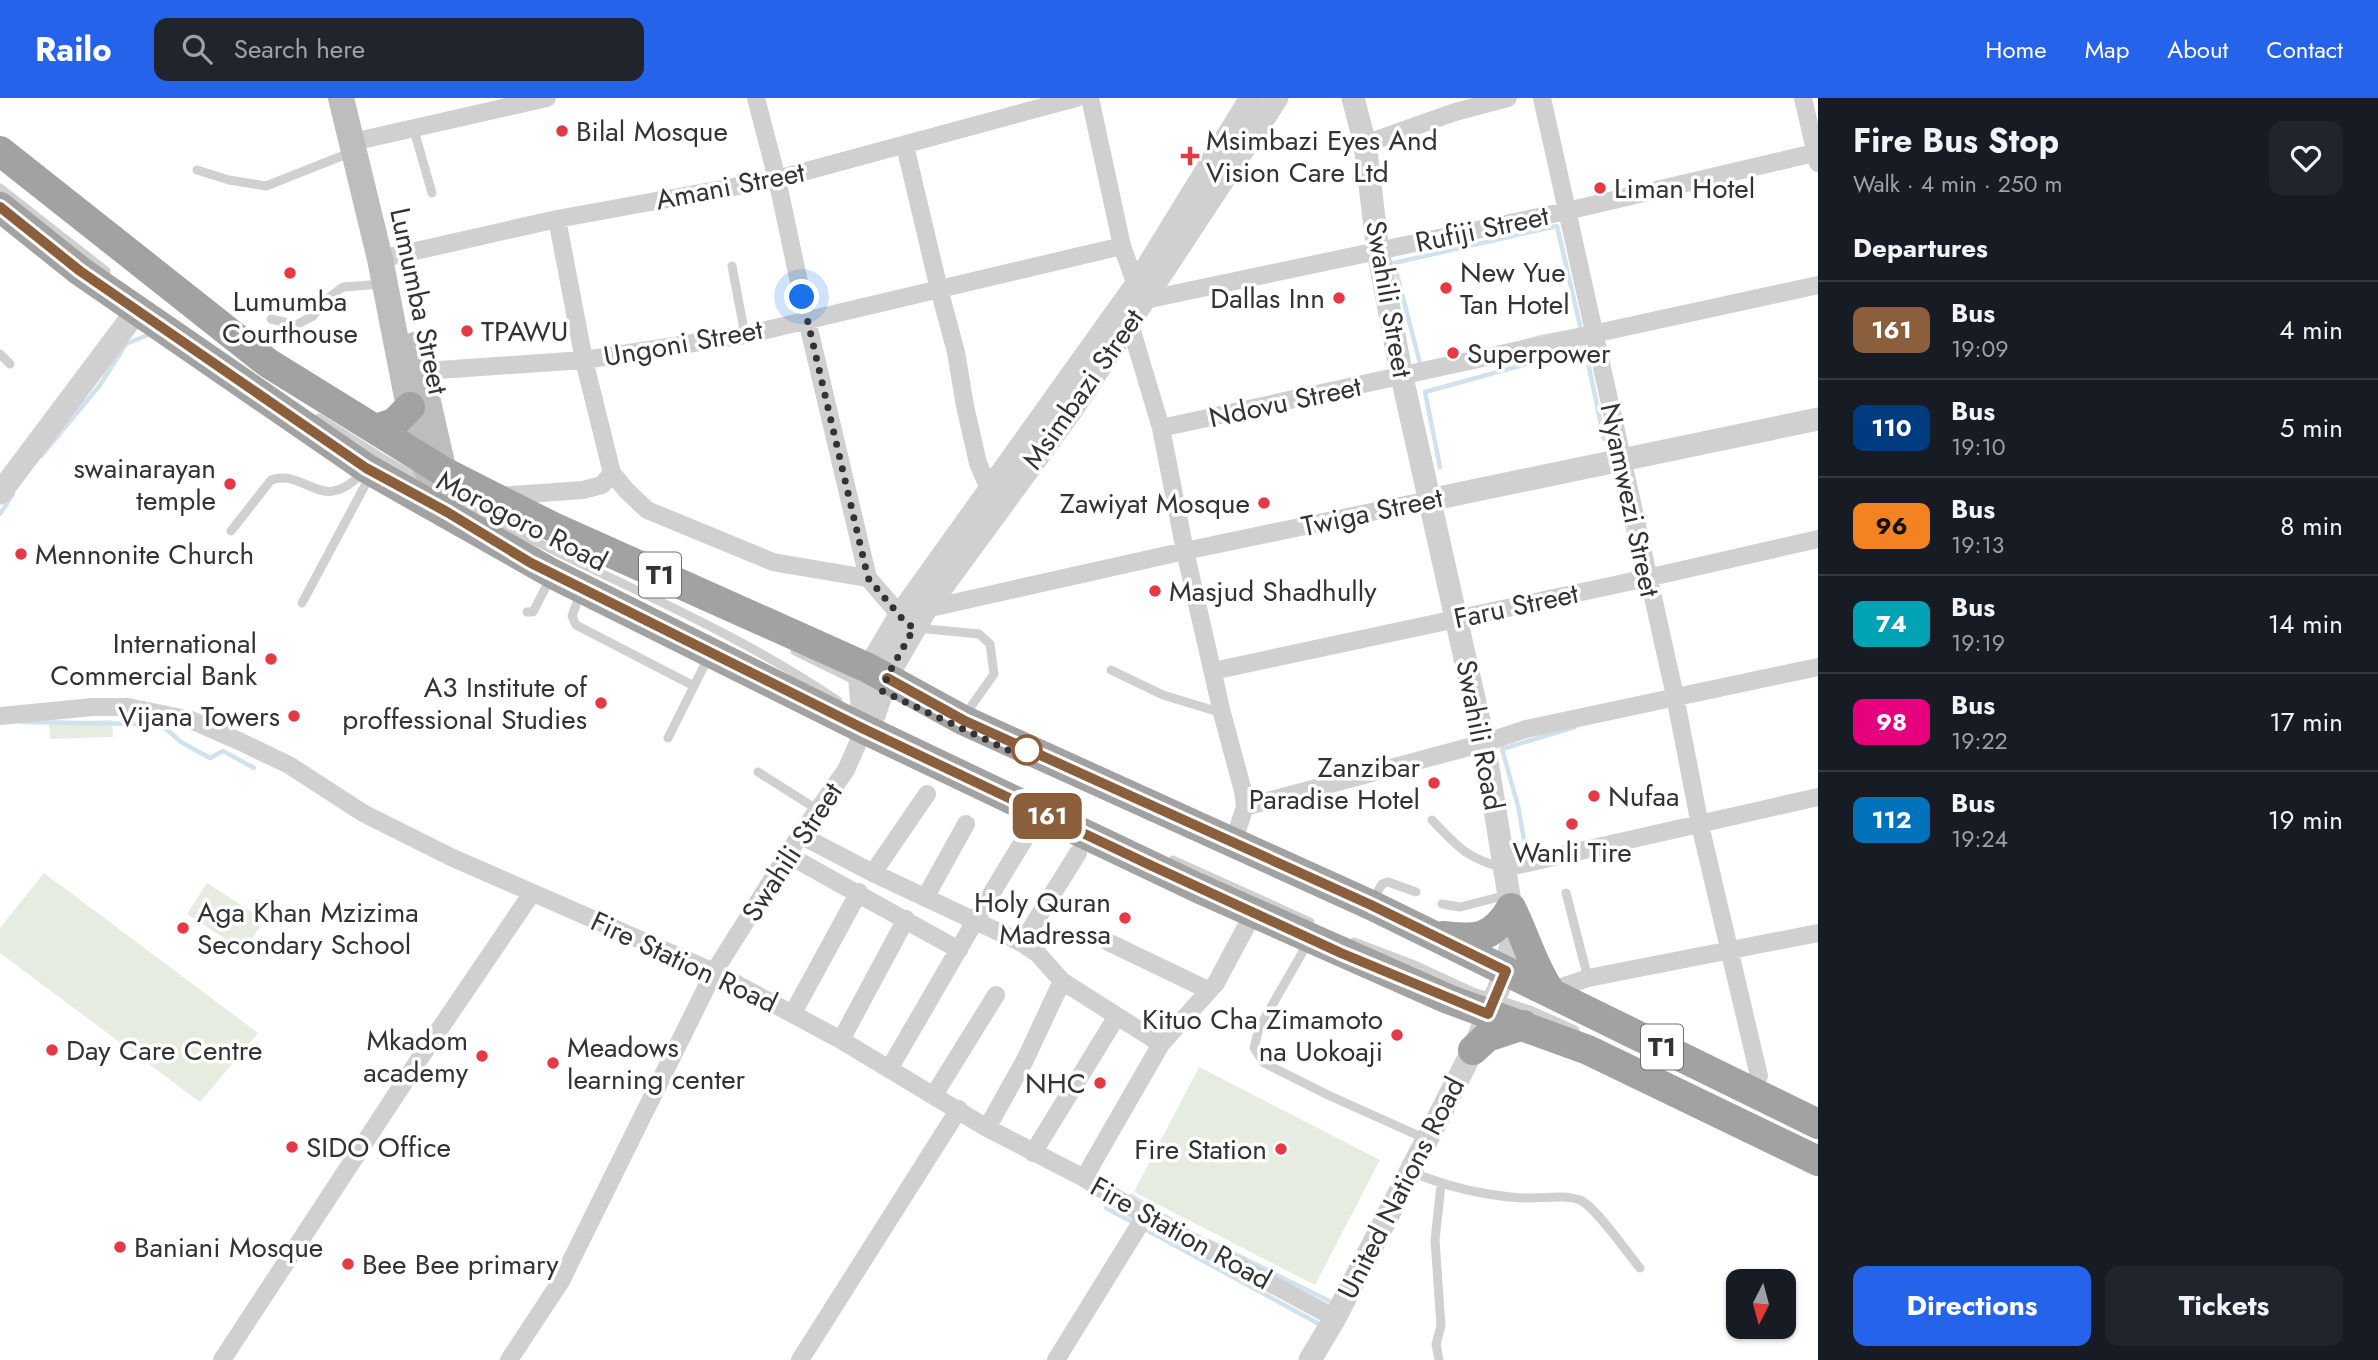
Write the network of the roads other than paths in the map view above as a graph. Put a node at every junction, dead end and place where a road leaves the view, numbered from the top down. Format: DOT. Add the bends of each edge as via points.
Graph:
graph roads {
  1 [pos="341,98"];
  2 [pos="356,98"];
  3 [pos="547,98"];
  4 [pos="756,98"];
  5 [pos="1076,98"];
  6 [pos="1090,98"];
  7 [pos="1251,98"];
  8 [pos="1257,98"];
  9 [pos="1265,98"];
  10 [pos="1277,98"];
  11 [pos="1353,98"];
  12 [pos="1508,98"];
  13 [pos="1542,98"];
  14 [pos="1803,98"];
  15 [pos="413,127"];
  16 [pos="1365,144"];
  17 [pos="360,145"];
  18 [pos="905,146"];
  19 [pos="0,151"];
  20 [pos="1817,156"];
  21 [pos="0,159"];
  22 [pos="197,170"];
  23 [pos="777,179"];
  24 [pos="0,188"];
  25 [pos="432,193"];
  26 [pos="0,207"];
  27 [pos="1567,211"];
  28 [pos="557,219"];
  29 [pos="1122,246"];
  30 [pos="1378,251"];
  31 [pos="386,266"];
  32 [pos="732,266"];
  33 [pos="117,281"];
  34 [pos="1818,285"];
  35 [pos="939,289"];
  36 [pos="1141,293"];
  37 [pos="138,309"];
  38 [pos="271,319"];
  39 [pos="807,320"];
  40 [pos="1123,320"];
  41 [pos="745,335"];
  42 [pos="1595,335"];
  43 [pos="0,354"];
  44 [pos="584,360"];
  45 [pos="9,363"];
  46 [pos="413,372"];
  47 [pos="1402,377"];
  48 [pos="410,407"];
  49 [pos="315,415"];
  50 [pos="1818,419"];
  51 [pos="1161,428"];
  52 [pos="376,429"];
  53 [pos="1621,459"];
  54 [pos="370,470"];
  55 [pos="612,472"];
  56 [pos="435,480"];
  57 [pos="0,493"];
  58 [pos="492,497"];
  59 [pos="995,500"];
  60 [pos="1429,500"];
  61 [pos="231,531"];
  62 [pos="1818,539"];
  63 [pos="1185,551"];
  64 [pos="585,553"];
  65 [pos="609,565"];
  66 [pos="553,574"];
  67 [pos="633,577"];
  68 [pos="868,578"];
  69 [pos="1647,578"];
  70 [pos="583,589"];
  71 [pos="302,603"];
  72 [pos="527,612"];
  73 [pos="1456,619"];
  74 [pos="911,620"];
  75 [pos="787,647"];
  76 [pos="711,653"];
  77 [pos="1818,667"];
  78 [pos="1111,670"];
  79 [pos="1213,671"];
  80 [pos="877,682"];
  81 [pos="694,686"];
  82 [pos="1675,696"];
  83 [pos="1222,713"];
  84 [pos="0,716"];
  85 [pos="952,720"];
  86 [pos="870,723"];
  87 [pos="668,738"];
  88 [pos="1484,743"];
  89 [pos="758,772"];
  90 [pos="927,794"];
  91 [pos="1818,797"];
  92 [pos="1245,807"];
  93 [pos="818,810"];
  94 [pos="1432,820"];
  95 [pos="967,824"];
  96 [pos="1700,825"];
  97 [pos="800,835"];
  98 [pos="1027,835"];
  99 [pos="1233,843"];
  100 [pos="1078,853"];
  101 [pos="1158,853"];
  102 [pos="788,855"];
  103 [pos="1505,868"];
  104 [pos="873,873"];
  105 [pos="859,892"];
  106 [pos="1416,892"];
  107 [pos="1566,892"];
  108 [pos="532,893"];
  109 [pos="925,898"];
  110 [pos="1338,901"];
  111 [pos="1510,901"];
  112 [pos="1442,904"];
  113 [pos="1371,905"];
  114 [pos="906,919"];
  115 [pos="974,921"];
  116 [pos="1247,925"];
  117 [pos="1818,933"];
  118 [pos="1318,934"];
  119 [pos="1350,940"];
  120 [pos="1429,941"];
  121 [pos="1108,942"];
  122 [pos="1022,943"];
  123 [pos="959,950"];
  124 [pos="1730,950"];
  125 [pos="714,972"];
  126 [pos="1588,978"];
  127 [pos="1062,981"];
  128 [pos="1500,988"];
  129 [pos="1208,990"];
  130 [pos="1542,994"];
  131 [pos="996,995"];
  132 [pos="1448,999"];
  133 [pos="793,1013"];
  134 [pos="1117,1016"];
  135 [pos="1524,1025"];
  136 [pos="1581,1033"];
  137 [pos="841,1040"];
  138 [pos="1161,1044"];
  139 [pos="1473,1049"];
  140 [pos="890,1069"];
  141 [pos="1759,1076"];
  142 [pos="934,1095"];
  143 [pos="960,1109"];
  144 [pos="1818,1124"];
  145 [pos="987,1128"];
  146 [pos="1818,1134"];
  147 [pos="1427,1139"];
  148 [pos="1033,1153"];
  149 [pos="1818,1161"];
  150 [pos="1410,1171"];
  151 [pos="1084,1178"];
  152 [pos="1441,1185"];
  153 [pos="1145,1216"];
  154 [pos="1640,1268"];
  155 [pos="1335,1318"];
  156 [pos="222,1360"];
  157 [pos="509,1360"];
  158 [pos="800,1360"];
  159 [pos="1056,1360"];
  160 [pos="1310,1360"];
  161 [pos="1439,1360"];
  1 -- 17 [label="main road, Lumumba Street"];
  2 -- 17 [label="main road, Lumumba Street"];
  3 -- 15 [label="street"];
  4 -- 23 [label="street"];
  5 -- 18 [label="street, Amani Street"];
  6 -- 29 [label="street"];
  7 -- 36 [label="street, Msimbazi Street"];
  8 -- 36 [label="lane"];
  9 -- 36 [label="lane"];
  10 -- 36 [label="street, Msimbazi Street"];
  11 -- 16 [label="street, Swahili Street"];
  12 -- 16 [label="street"];
  13 -- 27 [label="street, Nyamwezi Street"];
  14 -- 20 [label="street"];
  15 -- 17 [label="street"];
  15 -- 25 [label="lane"];
  16 -- 30 [label="street, Swahili Street"];
  17 -- 22 [label="lane" via="266,186"];
  17 -- 31 [label="main road, Lumumba Street"];
  18 -- 23 [label="street, Amani Street"];
  18 -- 35 [label="street"];
  19 -- 52 [label="highway, Morogoro Road / T1" via="268,363"];
  20 -- 27 [label="street, Rufiji Street"];
  21 -- 56 [label="lane, Morogoro Road" via="263,368"];
  23 -- 28 [label="street, Amani Street"];
  23 -- 39 [label="street"];
  24 -- 33 [label="lane"];
  26 -- 37 [label="highway, Morogoro Road / T1" via="80,271"];
  27 -- 30 [label="street, Rufiji Street"];
  27 -- 42 [label="street, Nyamwezi Street"];
  28 -- 31 [label="street, Amani Street"];
  28 -- 44 [label="street"];
  29 -- 35 [label="street, Ungoni Street"];
  29 -- 36 [label="street"];
  30 -- 36 [label="street, Rufiji Street"];
  30 -- 47 [label="street, Swahili Street"];
  31 -- 38 [label="lane" via="344,287 296,325"];
  31 -- 46 [label="main road, Lumumba Street"];
  32 -- 41 [label="lane"];
  34 -- 42 [label="street, Ndovu Street"];
  35 -- 39 [label="street, Ungoni Street"];
  35 -- 59 [label="street" via="978,463"];
  36 -- 40 [label="street, Msimbazi Street"];
  37 -- 54 [label="highway, Morogoro Road / T1"];
  37 -- 57 [label="street"];
  39 -- 41 [label="street, Ungoni Street"];
  39 -- 68 [label="street"];
  40 -- 51 [label="street"];
  40 -- 59 [label="street, Msimbazi Street" via="1071,411"];
  41 -- 44 [label="street, Ungoni Street"];
  42 -- 47 [label="street, Ndovu Street"];
  42 -- 53 [label="street, Nyamwezi Street"];
  43 -- 45 [label="lane"];
  44 -- 46 [label="street, Ungoni Street"];
  44 -- 55 [label="street"];
  46 -- 48 [label="main road, Lumumba Street"];
  46 -- 56 [label="main road, Lumumba Street"];
  47 -- 51 [label="street, Ndovu Street"];
  47 -- 60 [label="street, Swahili Street"];
  48 -- 52 [label="highway" via="394,423"];
  48 -- 56 [label="main road, Lumumba Street" via="416,443"];
  49 -- 56 [label="lane, Morogoro Road" via="382,458"];
  50 -- 53 [label="street, Twiga Street"];
  51 -- 63 [label="street"];
  52 -- 56 [label="highway, Morogoro Road / T1"];
  53 -- 60 [label="street, Twiga Street"];
  53 -- 69 [label="street, Nyamwezi Street"];
  54 -- 56 [label="highway, Morogoro Road / T1"];
  54 -- 61 [label="lane" via="335,492 285,478 271,480"];
  54 -- 71 [label="lane"];
  55 -- 58 [label="street" via="602,485 583,490"];
  55 -- 68 [label="street" via="647,510 773,562"];
  56 -- 58 [label="highway, Morogoro Road / T1"];
  56 -- 64 [label="lane, Morogoro Road"];
  56 -- 66 [label="highway, Morogoro Road / T1"];
  56 -- 86 [label="lane, Morogoro Road" via="542,545 792,669"];
  58 -- 80 [label="highway, Morogoro Road / T1"];
  59 -- 74 [label="street, Msimbazi Street"];
  60 -- 63 [label="street, Twiga Street"];
  60 -- 73 [label="street, Swahili Road"];
  62 -- 69 [label="street, Faru Street"];
  63 -- 74 [label="street, Twiga Street"];
  63 -- 79 [label="street"];
  65 -- 67 [label="lane, Morogoro Road"];
  66 -- 70 [label="highway, Morogoro Road / T1"];
  66 -- 72 [label="lane" via="533,612"];
  68 -- 74 [label="street"];
  69 -- 73 [label="street, Faru Street"];
  69 -- 82 [label="street, Nyamwezi Street"];
  70 -- 76 [label="highway, Morogoro Road / T1"];
  70 -- 81 [label="lane" via="572,616 576,625"];
  73 -- 79 [label="street, Faru Street"];
  73 -- 88 [label="street, Swahili Road"];
  74 -- 80 [label="street, Msimbazi Street"];
  74 -- 85 [label="lane" via="979,634 989,644 994,674"];
  75 -- 80 [label="lane, Morogoro Road"];
  76 -- 81 [label="lane"];
  76 -- 86 [label="highway, Morogoro Road / T1"];
  77 -- 82 [label="street"];
  78 -- 83 [label="lane" via="1163,695"];
  79 -- 83 [label="street"];
  80 -- 85 [label="highway, Morogoro Road / T1"];
  80 -- 86 [label="street"];
  81 -- 87 [label="lane"];
  82 -- 88 [label="street" via="1526,729"];
  82 -- 96 [label="street, Nyamwezi Street"];
  83 -- 92 [label="street"];
  84 -- 108 [label="street, Fire Station Road" via="128,708 191,720 289,765 363,813 416,840"];
  85 -- 99 [label="highway, Morogoro Road / T1"];
  85 -- 110 [label="lane, Morogoro Road"];
  86 -- 93 [label="street, Swahili Street" via="846,770"];
  86 -- 118 [label="highway, Morogoro Road / T1"];
  88 -- 92 [label="street"];
  88 -- 103 [label="street, Swahili Road"];
  89 -- 93 [label="lane"];
  90 -- 104 [label="street"];
  91 -- 96 [label="street"];
  92 -- 99 [label="street"];
  93 -- 97 [label="street, Swahili Street"];
  94 -- 103 [label="lane" via="1464,853"];
  95 -- 109 [label="street"];
  96 -- 103 [label="street"];
  96 -- 124 [label="street, Nyamwezi Street"];
  97 -- 102 [label="street, Swahili Street"];
  97 -- 104 [label="street"];
  98 -- 115 [label="street"];
  99 -- 113 [label="highway, Morogoro Road / T1"];
  100 -- 122 [label="street"];
  101 -- 118 [label="lane, Morogoro Road"];
  102 -- 105 [label="street"];
  102 -- 125 [label="street, Swahili Street"];
  103 -- 111 [label="street, Swahili Road"];
  104 -- 109 [label="street"];
  105 -- 114 [label="street"];
  105 -- 133 [label="street"];
  106 -- 113 [label="lane" via="1388,882 1382,884"];
  107 -- 126 [label="lane"];
  108 -- 125 [label="street, Fire Station Road"];
  108 -- 156 [label="street"];
  109 -- 115 [label="street"];
  111 -- 112 [label="lane" via="1461,907"];
  111 -- 120 [label="highway" via="1501,926 1492,932"];
  111 -- 128 [label="street, Swahili Road" via="1512,937"];
  111 -- 130 [label="highway" via="1542,979"];
  113 -- 120 [label="highway, Morogoro Road / T1"];
  114 -- 123 [label="street"];
  114 -- 137 [label="street"];
  115 -- 122 [label="street"];
  115 -- 123 [label="street"];
  116 -- 129 [label="street"];
  117 -- 124 [label="street"];
  118 -- 132 [label="highway, Morogoro Road / T1"];
  118 -- 147 [label="lane" via="1259,1028 1254,1048 1265,1063"];
  119 -- 128 [label="lane, Morogoro Road" via="1473,992"];
  120 -- 128 [label="highway, Morogoro Road / T1"];
  121 -- 129 [label="street"];
  122 -- 127 [label="street"];
  123 -- 140 [label="street"];
  124 -- 126 [label="street"];
  124 -- 141 [label="street, Nyamwezi Street"];
  125 -- 133 [label="street, Fire Station Road"];
  125 -- 157 [label="street, Swahili Street" via="561,1281"];
  126 -- 130 [label="street"];
  127 -- 134 [label="street"];
  127 -- 145 [label="street"];
  128 -- 130 [label="highway, Morogoro Road / T1"];
  128 -- 132 [label="highway, Morogoro Road / T1"];
  128 -- 135 [label="highway, Morogoro Road / T1"];
  128 -- 136 [label="lane, Morogoro Road" via="1530,1010"];
  128 -- 139 [label="street, United Nations Road"];
  129 -- 138 [label="street"];
  130 -- 144 [label="highway, Morogoro Road / T1"];
  130 -- 146 [label="lane, Morogoro Road"];
  131 -- 142 [label="street"];
  132 -- 139 [label="highway" via="1461,1013"];
  133 -- 137 [label="street, Fire Station Road"];
  134 -- 138 [label="street"];
  134 -- 148 [label="street"];
  135 -- 139 [label="highway" via="1487,1037"];
  135 -- 149 [label="highway, Morogoro Road / T1" via="1588,1050"];
  137 -- 140 [label="street, Fire Station Road"];
  138 -- 151 [label="street"];
  139 -- 147 [label="street, United Nations Road"];
  140 -- 142 [label="street, Fire Station Road"];
  142 -- 143 [label="street, Fire Station Road"];
  143 -- 145 [label="street, Fire Station Road"];
  143 -- 158 [label="street"];
  145 -- 148 [label="street, Fire Station Road"];
  147 -- 150 [label="street, United Nations Road"];
  148 -- 151 [label="street, Fire Station Road"];
  150 -- 152 [label="lane"];
  150 -- 155 [label="street, United Nations Road"];
  151 -- 153 [label="street, Fire Station Road"];
  152 -- 154 [label="lane" via="1486,1194 1582,1201"];
  152 -- 161 [label="lane" via="1434,1240"];
  153 -- 155 [label="street, Fire Station Road"];
  153 -- 159 [label="street"];
  155 -- 160 [label="street, United Nations Road"];
}
